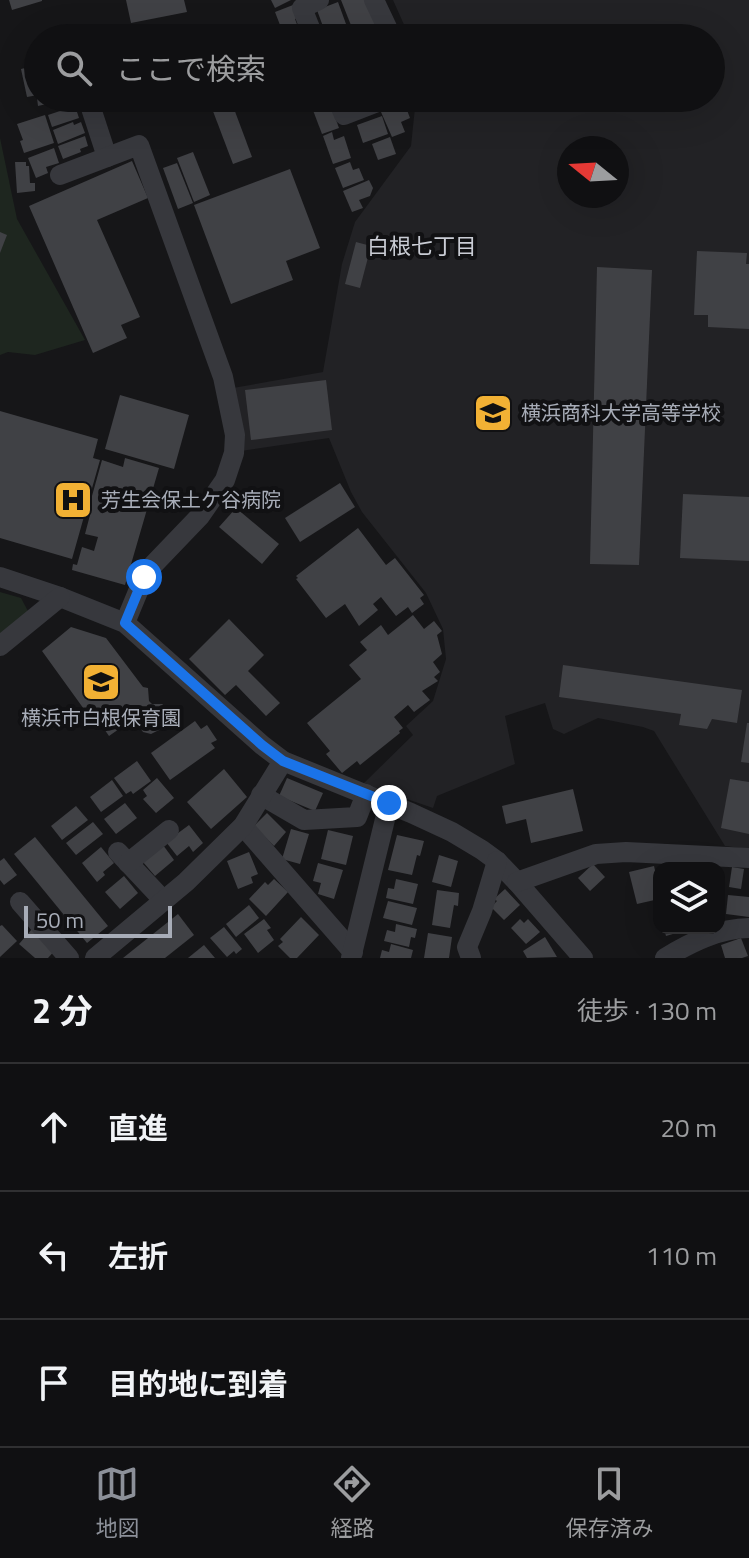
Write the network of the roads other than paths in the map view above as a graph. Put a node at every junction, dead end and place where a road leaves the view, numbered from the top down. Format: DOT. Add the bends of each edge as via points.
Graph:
graph roads {
  1 [pos="319,0"];
  2 [pos="374,0"];
  3 [pos="308,24"];
  4 [pos="385,24"];
  5 [pos="92,112"];
  6 [pos="107,157"];
  7 [pos="60,175"];
  8 [pos="0,577"];
  9 [pos="60,597"];
  10 [pos="125,623"];
  11 [pos="0,646"];
  12 [pos="283,761"];
  13 [pos="366,794"];
  14 [pos="261,795"];
  15 [pos="389,803"];
  16 [pos="243,826"];
  17 [pos="169,830"];
  18 [pos="749,858"];
  19 [pos="497,861"];
  20 [pos="517,882"];
  21 [pos="164,901"];
  22 [pos="20,902"];
  23 [pos="749,928"];
  24 [pos="352,955"];
  25 [pos="69,958"];
  26 [pos="95,958"];
  27 [pos="471,958"];
  28 [pos="583,958"];
  29 [pos="665,958"];
  1 -- 3 [label="street" via="302,8"];
  2 -- 4 [label="street"];
  5 -- 6 [label="street"];
  6 -- 7 [label="street"];
  6 -- 10 [label="street" via="139,145 223,377 235,435 225,480 144,577"];
  8 -- 9 [label="street"];
  9 -- 10 [label="street"];
  9 -- 11 [label="street"];
  10 -- 12 [label="street"];
  12 -- 13 [label="street"];
  12 -- 14 [label="street"];
  13 -- 14 [label="street" via="357,817 304,820"];
  13 -- 15 [label="street"];
  14 -- 16 [label="street"];
  15 -- 19 [label="street" via="452,832"];
  15 -- 24 [label="street"];
  16 -- 21 [label="street"];
  16 -- 24 [label="street"];
  17 -- 21 [label="street" via="123,858"];
  18 -- 20 [label="street" via="596,854"];
  19 -- 20 [label="street"];
  19 -- 27 [label="street" via="467,947"];
  20 -- 28 [label="street"];
  21 -- 26 [label="street"];
  22 -- 25 [label="street"];
  23 -- 29 [label="street" via="691,943"];
}
